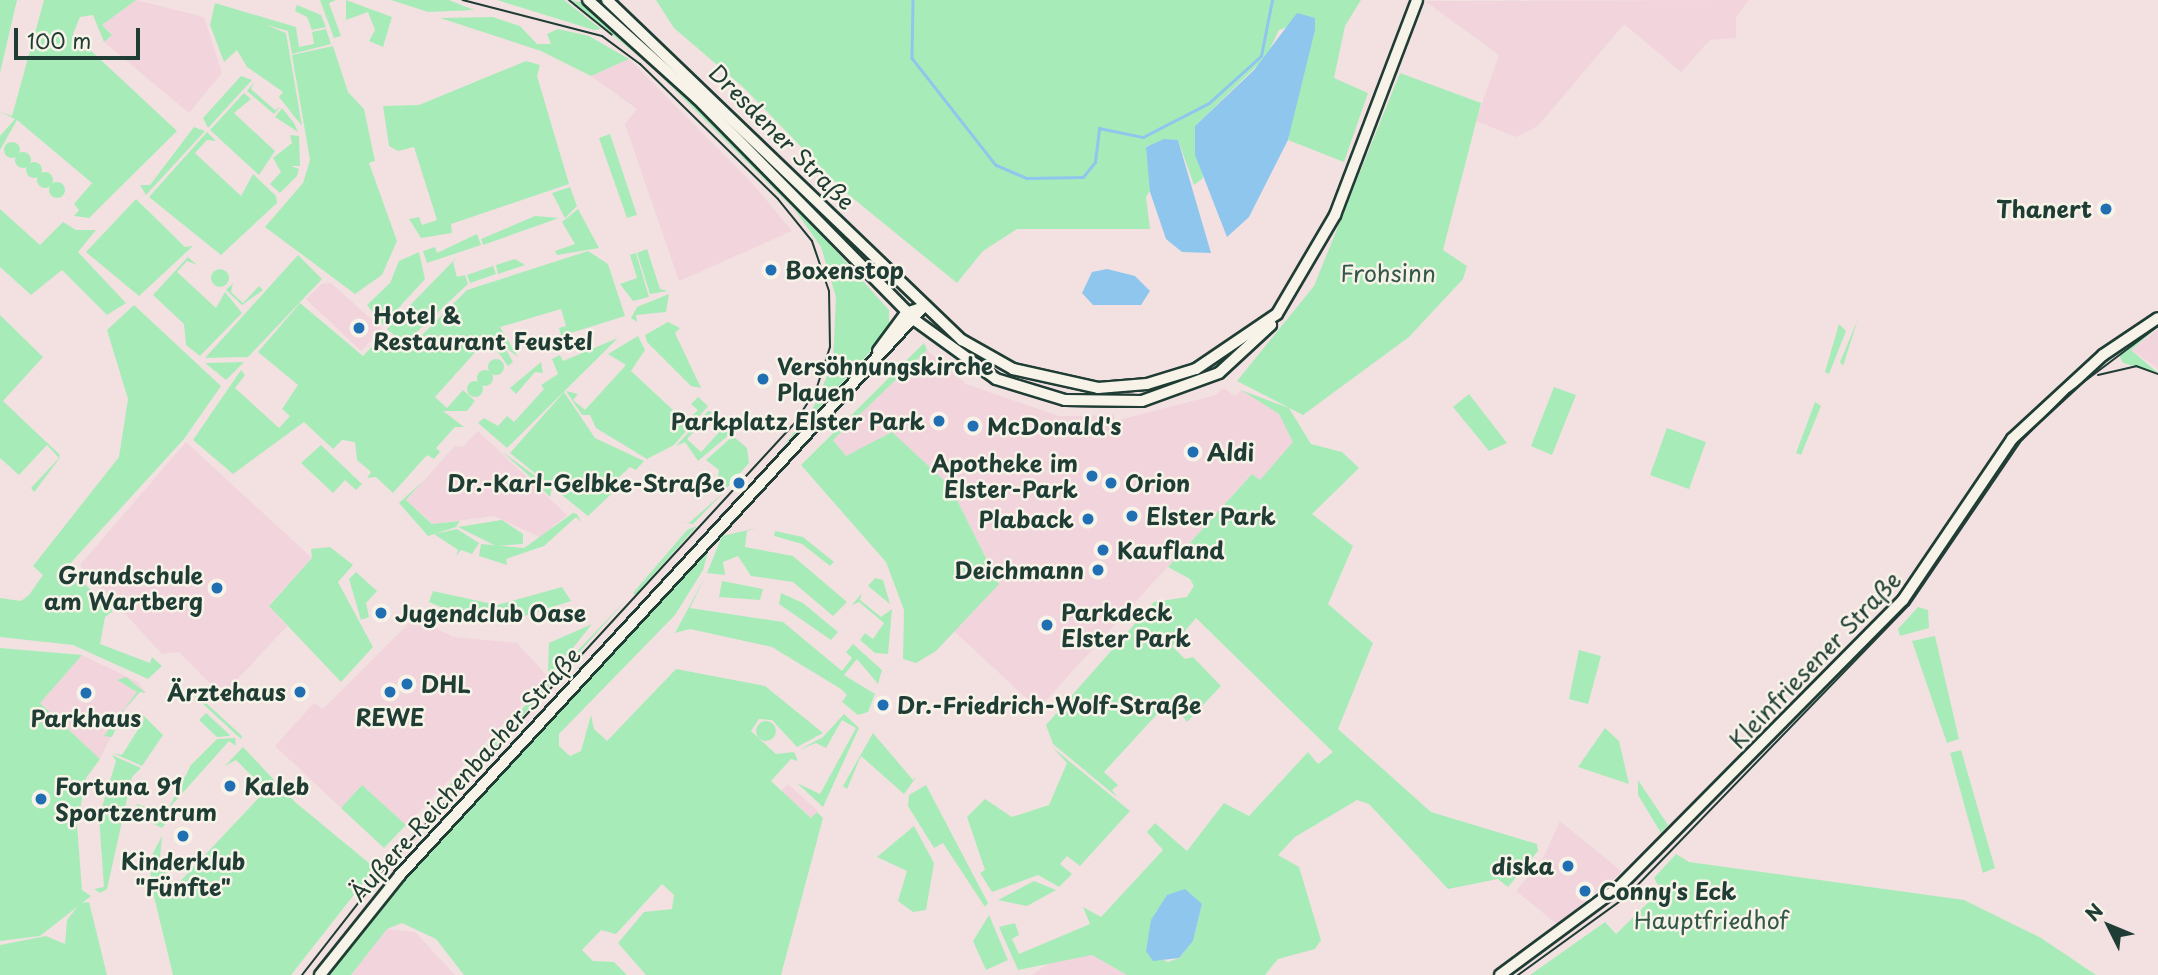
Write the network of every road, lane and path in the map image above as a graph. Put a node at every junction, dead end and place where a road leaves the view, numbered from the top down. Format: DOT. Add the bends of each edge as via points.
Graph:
graph roads {
  1 [pos="588,0"];
  2 [pos="607,0"];
  3 [pos="1417,0"];
  4 [pos="923,307"];
  5 [pos="906,313"];
  6 [pos="1277,314"];
  7 [pos="2158,318"];
  8 [pos="916,321"];
  9 [pos="874,359"];
  10 [pos="320,975"];
  11 [pos="1500,975"];
  1 -- 5 [label="main road" via="697,98"];
  2 -- 4 [label="main road, Dresdener Straße"];
  3 -- 6 [label="main road" via="1335,215"];
  4 -- 5 [label="street"];
  4 -- 6 [label="main road" via="1003,365 1056,383 1098,388 1147,384 1196,369"];
  4 -- 8 [label="street, Äußere Reichenbacher Straße"];
  5 -- 8 [label="main road"];
  5 -- 9 [label="street, Äußere Reichenbacher Straße"];
  6 -- 8 [label="main road" via="1234,363 1162,397 1079,402 1011,385 965,362"];
  7 -- 11 [label="street, Kleinfriesener Straße" via="2103,355 2012,439 1903,600 1629,878"];
  8 -- 9 [label="street, Äußere Reichenbacher Straße"];
  9 -- 10 [label="street, Äußere Reichenbacher Straße" via="409,864"];
}
